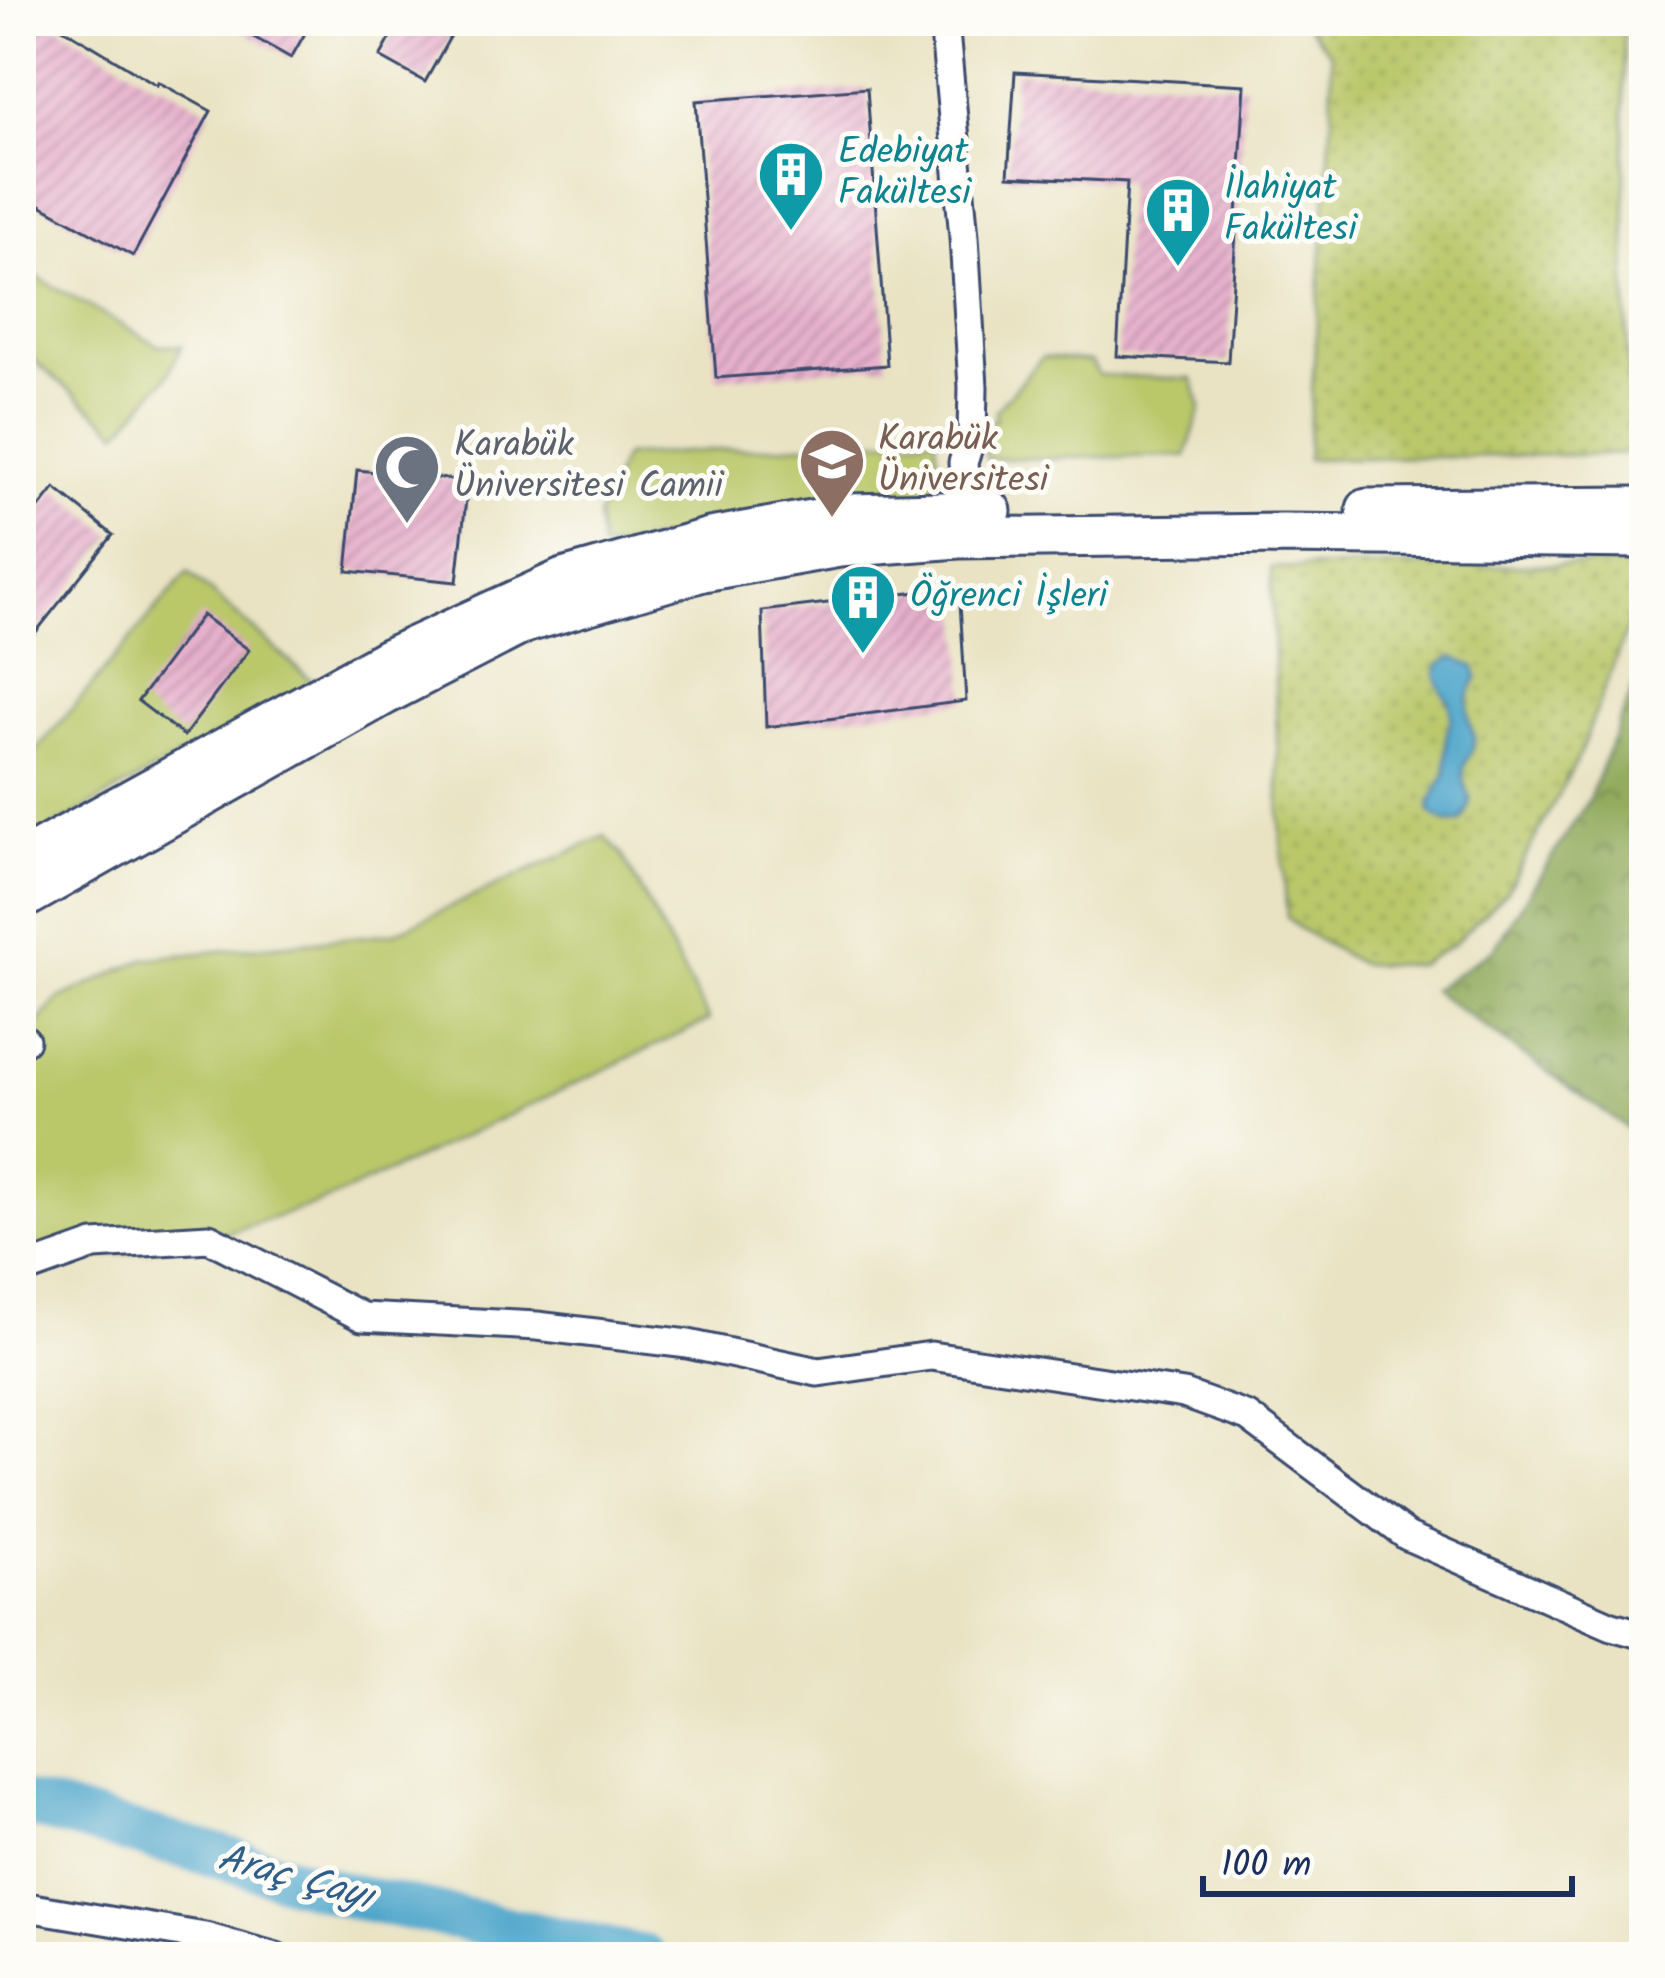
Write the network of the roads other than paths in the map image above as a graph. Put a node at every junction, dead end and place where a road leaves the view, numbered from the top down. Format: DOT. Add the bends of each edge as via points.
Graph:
graph roads {
  1 [pos="944,21"];
  2 [pos="1644,507"];
  3 [pos="968,525"];
  4 [pos="1644,538"];
  5 [pos="21,860"];
  6 [pos="21,900"];
  7 [pos="21,1271"];
  8 [pos="1644,1635"];
  9 [pos="21,1906"];
  10 [pos="276,1957"];
  1 -- 3 [label="street" via="973,387 963,463"];
  2 -- 3 [label="main road"];
  3 -- 4 [label="main road"];
  3 -- 5 [label="main road" via="846,514 710,538 562,579 387,659"];
  3 -- 6 [label="main road" via="703,571 524,623"];
  7 -- 8 [label="street" via="94,1245 209,1238 362,1317 537,1326 818,1372 931,1356 1184,1394 1248,1417 1407,1536"];
  9 -- 10 [label="street"];
}
